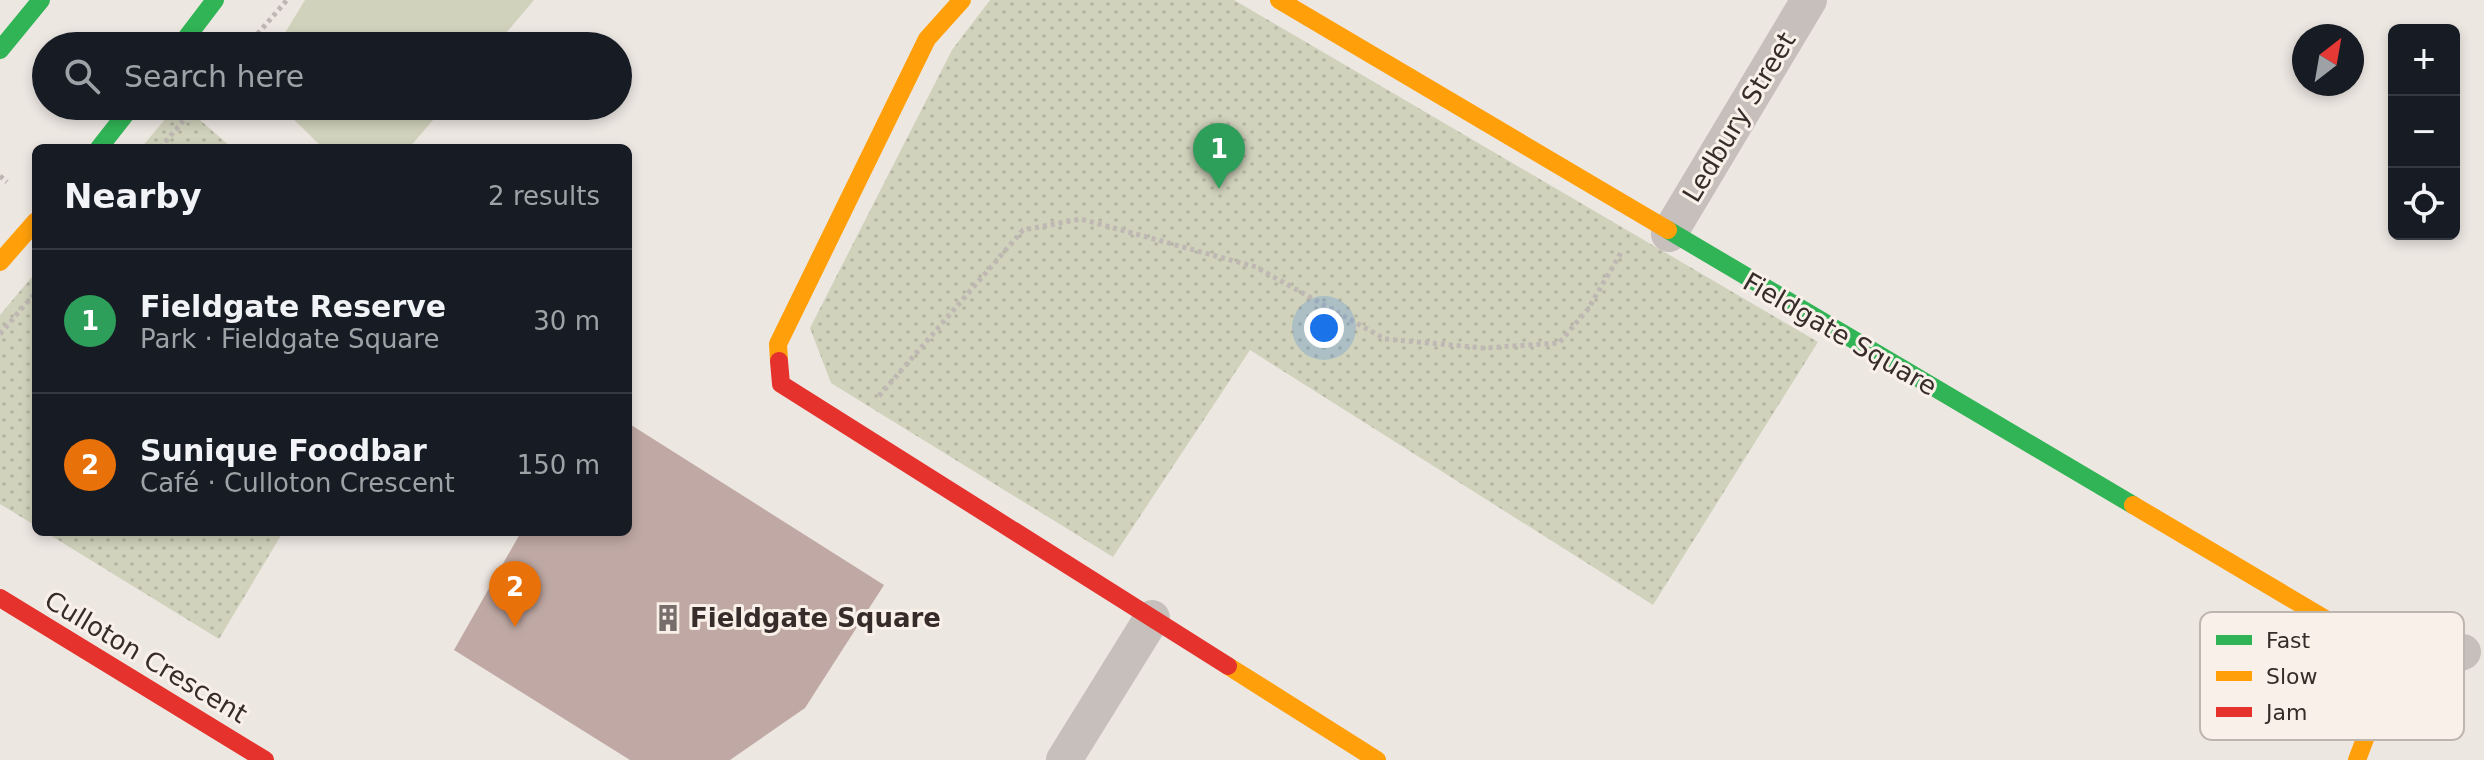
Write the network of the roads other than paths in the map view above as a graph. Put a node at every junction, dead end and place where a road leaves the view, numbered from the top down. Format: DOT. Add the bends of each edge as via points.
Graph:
graph roads {
  1 [pos="41,0"];
  2 [pos="215,0"];
  3 [pos="962,0"];
  4 [pos="1279,0"];
  5 [pos="1809,0"];
  6 [pos="191,32"];
  7 [pos="0,50"];
  8 [pos="121,120"];
  9 [pos="102,144"];
  10 [pos="1656,225"];
  11 [pos="32,226"];
  12 [pos="0,262"];
  13 [pos="0,598"];
  14 [pos="2313,612"];
  15 [pos="1152,618"];
  16 [pos="2367,740"];
  17 [pos="265,760"];
  18 [pos="1064,760"];
  19 [pos="1377,760"];
  20 [pos="2357,760"];
  1 -- 7 [label="main road"];
  2 -- 6 [label="main road"];
  3 -- 15 [label="main road" via="927,39 778,344 781,384"];
  4 -- 10 [label="main road, Fieldgate Square"];
  5 -- 10 [label="street, Ledbury Street"];
  8 -- 9 [label="main road"];
  10 -- 14 [label="main road, Fieldgate Square"];
  11 -- 12 [label="main road"];
  13 -- 17 [label="main road, Culloton Crescent"];
  15 -- 18 [label="street"];
  15 -- 19 [label="main road"];
  16 -- 20 [label="main road"];
}
